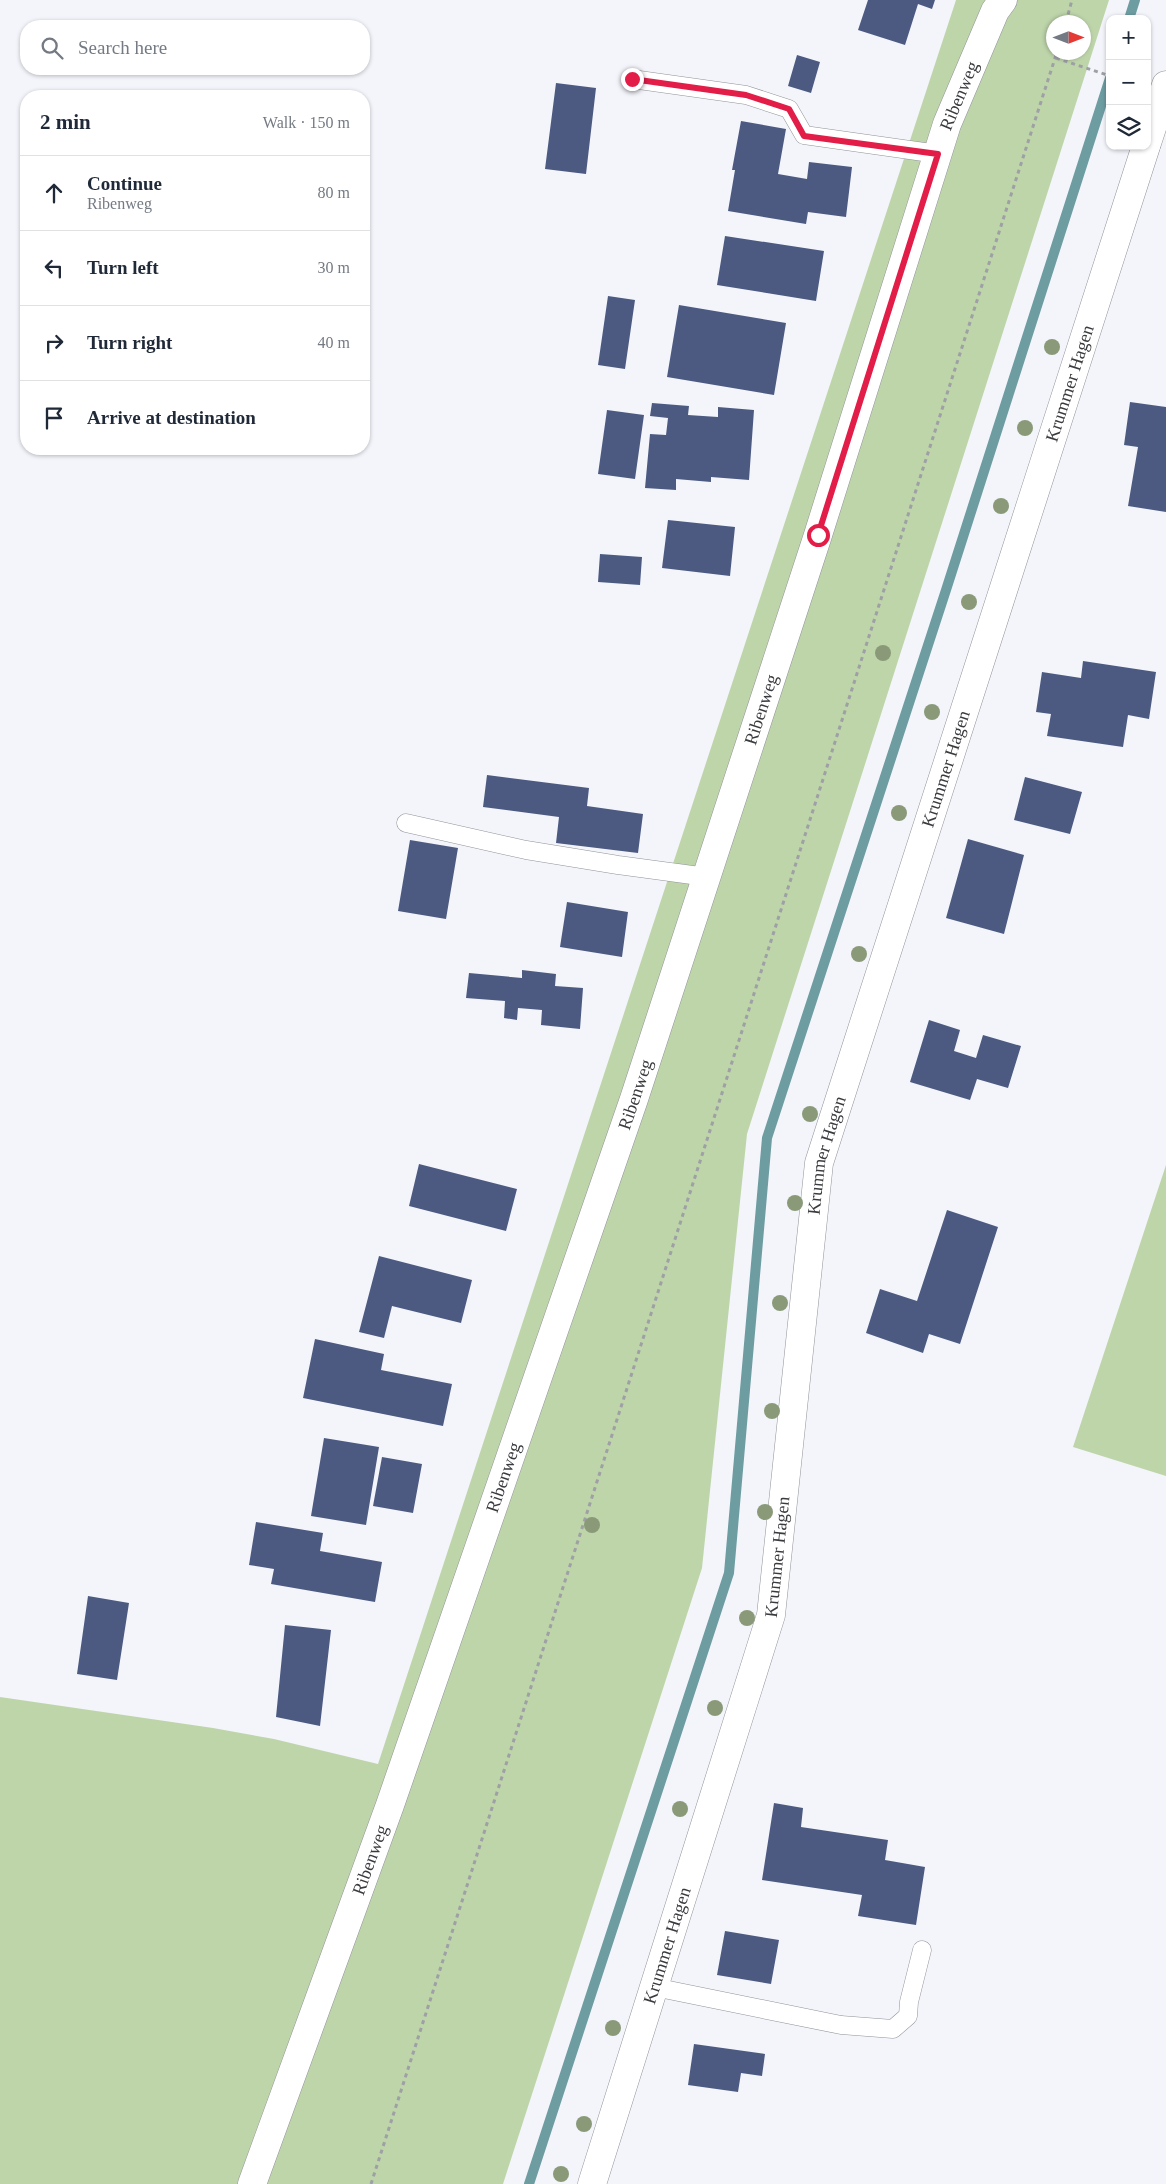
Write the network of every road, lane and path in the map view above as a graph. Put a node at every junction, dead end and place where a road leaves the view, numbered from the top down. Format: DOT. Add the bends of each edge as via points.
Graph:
graph roads {
  1 [pos="1003,0"];
  2 [pos="1072,0"];
  3 [pos="1068,15"];
  4 [pos="1055,60"];
  5 [pos="1063,60"];
  6 [pos="1106,75"];
  7 [pos="632,79"];
  8 [pos="1166,85"];
  9 [pos="1151,132"];
  10 [pos="1145,150"];
  11 [pos="938,154"];
  12 [pos="406,823"];
  13 [pos="707,877"];
  14 [pos="922,1950"];
  15 [pos="654,1987"];
  16 [pos="252,2184"];
  17 [pos="371,2184"];
  18 [pos="592,2184"];
  1 -- 11 [label="street, Ribenweg" via="991,20 947,124"];
  2 -- 3 [label="path"];
  4 -- 17 [label="path"];
  5 -- 6 [label="path"];
  7 -- 11 [label="lane" via="746,95 789,109 804,136"];
  8 -- 9 [label="street, Krummer Hagen"];
  10 -- 15 [label="street, Krummer Hagen" via="818,1163 771,1615"];
  11 -- 13 [label="street, Ribenweg"];
  12 -- 13 [label="lane" via="526,850"];
  13 -- 16 [label="street, Ribenweg" via="634,1099 403,1767"];
  14 -- 15 [label="lane" via="908,2016 893,2029 841,2025"];
  15 -- 18 [label="street, Krummer Hagen"];
}
